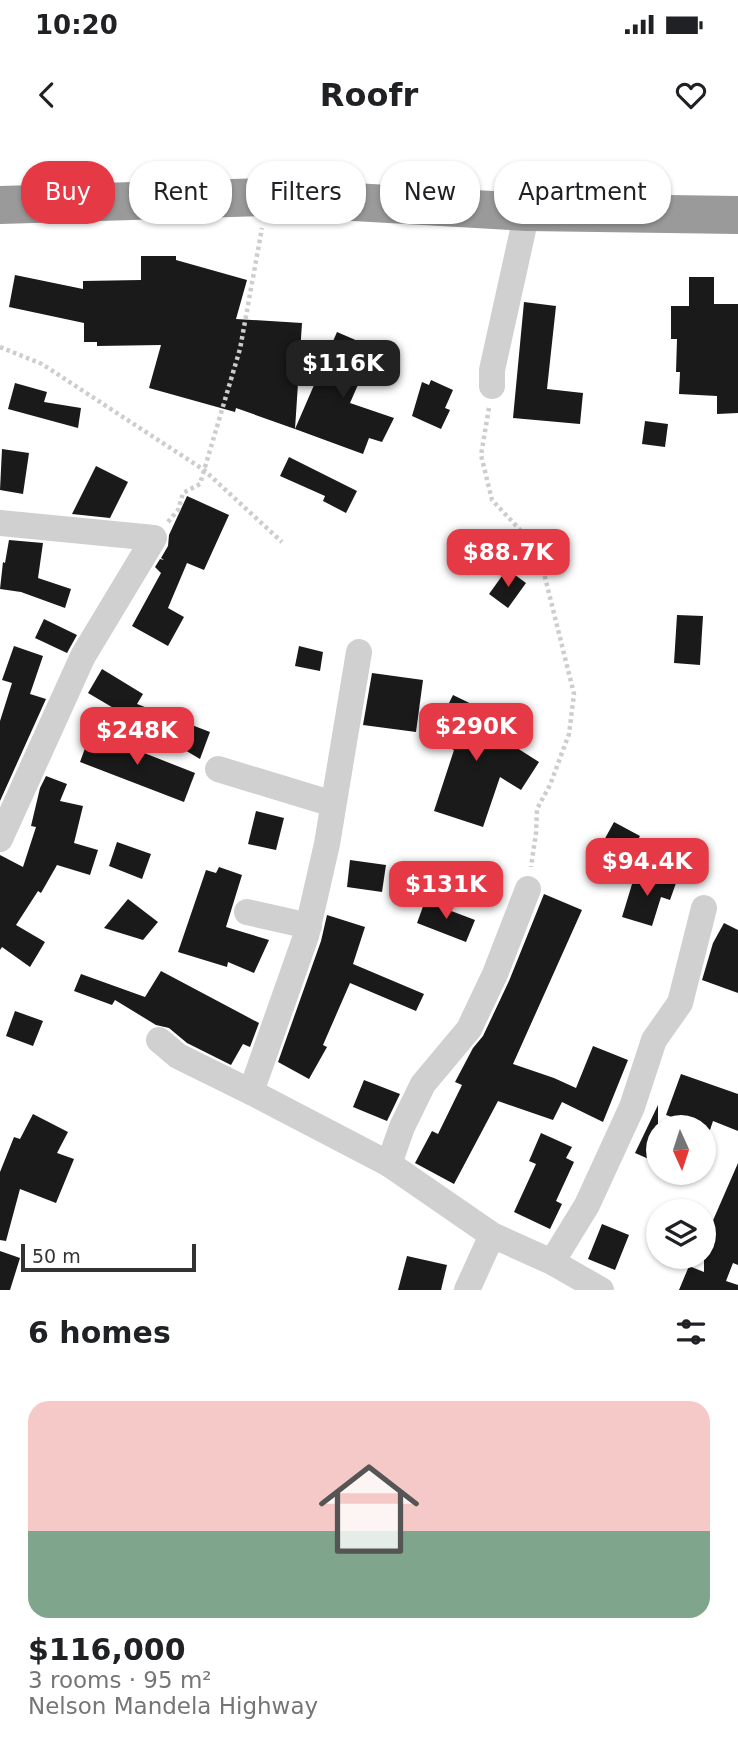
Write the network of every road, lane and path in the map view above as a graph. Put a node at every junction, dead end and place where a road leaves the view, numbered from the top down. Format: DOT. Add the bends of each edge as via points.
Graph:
graph roads {
  1 [pos="246,198"];
  2 [pos="366,203"];
  3 [pos="0,205"];
  4 [pos="494,210"];
  5 [pos="671,214"];
  6 [pos="738,215"];
  7 [pos="262,224"];
  8 [pos="524,224"];
  9 [pos="0,347"];
  10 [pos="492,386"];
  11 [pos="204,470"];
  12 [pos="0,523"];
  13 [pos="154,538"];
  14 [pos="282,542"];
  15 [pos="359,652"];
  16 [pos="218,769"];
  17 [pos="333,804"];
  18 [pos="0,839"];
  19 [pos="528,889"];
  20 [pos="704,908"];
  21 [pos="247,912"];
  22 [pos="309,926"];
  23 [pos="159,1040"];
  24 [pos="251,1092"];
  25 [pos="388,1164"];
  26 [pos="492,1235"];
  27 [pos="552,1262"];
  28 [pos="467,1290"];
  29 [pos="601,1290"];
  1 -- 3 [label="highway"];
  2 -- 4 [label="highway"];
  5 -- 6 [label="highway"];
  7 -- 11 [label="path" via="240,349"];
  8 -- 10 [label="street"];
  9 -- 11 [label="path" via="42,364"];
  10 -- 19 [label="path" via="481,455 492,500 538,549 574,694 569,734 537,809"];
  11 -- 13 [label="path" via="200,484 183,493 178,510"];
  11 -- 14 [label="path"];
  12 -- 13 [label="street"];
  13 -- 18 [label="street" via="83,656"];
  15 -- 17 [label="street"];
  16 -- 17 [label="street"];
  17 -- 22 [label="street"];
  19 -- 25 [label="street" via="469,1029 423,1084"];
  20 -- 27 [label="street" via="680,1003 654,1040 632,1107 587,1205"];
  21 -- 22 [label="street"];
  22 -- 24 [label="street"];
  23 -- 24 [label="street" via="178,1056"];
  24 -- 25 [label="street"];
  25 -- 26 [label="street"];
  26 -- 27 [label="street"];
  26 -- 28 [label="street"];
  27 -- 29 [label="street"];
}
